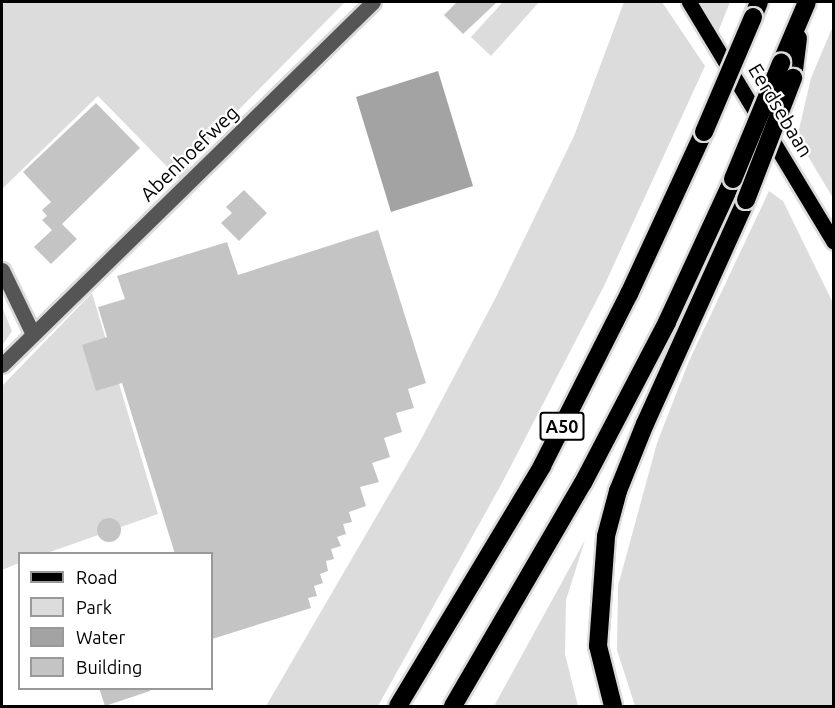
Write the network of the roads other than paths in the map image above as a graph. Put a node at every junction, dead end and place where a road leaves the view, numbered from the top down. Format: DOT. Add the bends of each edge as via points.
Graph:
graph roads {
  1 [pos="374,2"];
  2 [pos="689,2"];
  3 [pos="756,9"];
  4 [pos="804,10"];
  5 [pos="834,242"];
  6 [pos="2,270"];
  7 [pos="33,334"];
  8 [pos="2,365"];
  9 [pos="398,706"];
  10 [pos="453,706"];
  11 [pos="613,706"];
  1 -- 7 [label="street, Abenhoefweg"];
  2 -- 5 [label="main road, Eerdsebaan"];
  3 -- 9 [label="highway, A50, bridge" via="629,294 542,466"];
  4 -- 10 [label="highway, A50, bridge" via="667,322 583,483"];
  4 -- 11 [label="highway, A50, bridge" via="794,78 746,200 618,491 606,536 598,646"];
  6 -- 7 [label="street"];
  7 -- 8 [label="street, Abenhoefweg"];
}
